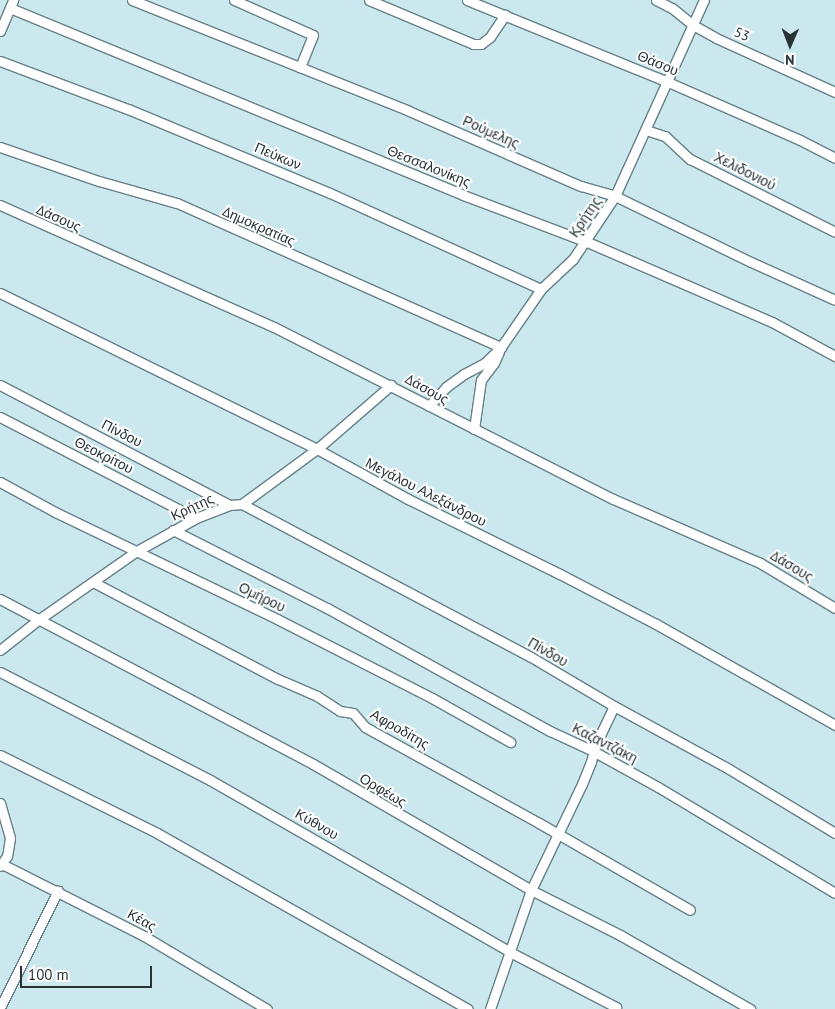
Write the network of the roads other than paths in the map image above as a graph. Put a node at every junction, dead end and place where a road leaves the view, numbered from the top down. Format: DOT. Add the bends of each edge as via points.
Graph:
graph roads {
  1 [pos="132,0"];
  2 [pos="234,0"];
  3 [pos="369,0"];
  4 [pos="466,0"];
  5 [pos="656,0"];
  6 [pos="704,0"];
  7 [pos="12,4"];
  8 [pos="505,15"];
  9 [pos="693,25"];
  10 [pos="0,31"];
  11 [pos="0,61"];
  12 [pos="300,68"];
  13 [pos="668,82"];
  14 [pos="835,92"];
  15 [pos="646,130"];
  16 [pos="0,147"];
  17 [pos="835,158"];
  18 [pos="615,196"];
  19 [pos="0,205"];
  20 [pos="835,232"];
  21 [pos="585,241"];
  22 [pos="542,289"];
  23 [pos="0,293"];
  24 [pos="835,300"];
  25 [pos="501,347"];
  26 [pos="835,356"];
  27 [pos="0,385"];
  28 [pos="391,385"];
  29 [pos="429,406"];
  30 [pos="0,417"];
  31 [pos="474,429"];
  32 [pos="317,448"];
  33 [pos="0,482"];
  34 [pos="242,504"];
  35 [pos="230,505"];
  36 [pos="196,518"];
  37 [pos="173,530"];
  38 [pos="136,552"];
  39 [pos="93,582"];
  40 [pos="0,599"];
  41 [pos="835,608"];
  42 [pos="38,620"];
  43 [pos="0,650"];
  44 [pos="0,672"];
  45 [pos="614,706"];
  46 [pos="835,725"];
  47 [pos="510,742"];
  48 [pos="594,751"];
  49 [pos="0,755"];
  50 [pos="0,802"];
  51 [pos="558,833"];
  52 [pos="835,833"];
  53 [pos="0,864"];
  54 [pos="58,890"];
  55 [pos="531,890"];
  56 [pos="835,894"];
  57 [pos="690,910"];
  58 [pos="508,951"];
  59 [pos="616,1007"];
  60 [pos="0,1008"];
  61 [pos="267,1009"];
  62 [pos="468,1009"];
  63 [pos="490,1009"];
  64 [pos="750,1009"];
  1 -- 12 [label="street, Ρούμελης"];
  2 -- 12 [label="street" via="313,35"];
  3 -- 8 [label="street" via="473,44 481,44 490,37"];
  4 -- 8 [label="street, Θάσου"];
  5 -- 9 [label="street, 53" via="683,15"];
  6 -- 9 [label="street, Κρήτης"];
  7 -- 10 [label="street"];
  7 -- 21 [label="street, Θεσσαλονίκης" via="463,195"];
  8 -- 13 [label="street, Θάσου"];
  9 -- 13 [label="street, Κρήτης"];
  9 -- 14 [label="street, 53"];
  11 -- 22 [label="street, Πεύκων" via="128,109 321,189"];
  12 -- 18 [label="street, Ρούμελης" via="581,186"];
  13 -- 15 [label="street, Κρήτης"];
  13 -- 17 [label="street, Θάσου"];
  15 -- 18 [label="street, Κρήτης"];
  15 -- 20 [label="street, Χελιδονιού" via="665,136 690,159"];
  16 -- 25 [label="street, Δημοκρατίας" via="99,181 177,203"];
  18 -- 21 [label="street, Κρήτης"];
  18 -- 24 [label="street, Ρούμελης"];
  19 -- 28 [label="street, Δάσους" via="274,327"];
  21 -- 22 [label="street, Κρήτης" via="573,259"];
  21 -- 26 [label="street, Θεσσαλονίκης" via="772,322"];
  22 -- 25 [label="street, Κρήτης"];
  23 -- 32 [label="street, Μεγάλου Αλεξάνδρου"];
  25 -- 29 [label="street, Κρήτης" via="485,363 446,387"];
  25 -- 31 [label="street" via="481,380"];
  27 -- 35 [label="street, Πίνδου"];
  28 -- 29 [label="street, Δάσους"];
  28 -- 32 [label="street"];
  29 -- 31 [label="street, Δάσους"];
  30 -- 36 [label="street, Θεοκρίτου"];
  31 -- 41 [label="street, Δάσους" via="613,499 760,563"];
  32 -- 34 [label="street"];
  32 -- 46 [label="street, Μεγάλου Αλεξάνδρου" via="408,499 656,624"];
  33 -- 38 [label="street, Ομήρου"];
  34 -- 35 [label="street, Κρήτης"];
  34 -- 45 [label="street, Πίνδου" via="430,602"];
  35 -- 36 [label="street, Κρήτης"];
  36 -- 37 [label="street, Κρήτης"];
  37 -- 38 [label="street, Κρήτης"];
  37 -- 48 [label="street, Καζαντζάκη" via="327,608 550,731"];
  38 -- 39 [label="street, Κρήτης"];
  38 -- 47 [label="street, Ομήρου" via="277,619"];
  39 -- 42 [label="street, Κρήτης"];
  39 -- 51 [label="street, Αφροδίτης" via="317,696 340,711 353,713 365,727"];
  40 -- 42 [label="street, Ορφέως"];
  42 -- 43 [label="street, Κρήτης"];
  42 -- 55 [label="street, Ορφέως" via="313,764"];
  44 -- 58 [label="street, Κύθνου" via="210,780"];
  45 -- 48 [label="street"];
  45 -- 52 [label="street, Πίνδου" via="729,769"];
  48 -- 51 [label="street"];
  48 -- 56 [label="street, Καζαντζάκη" via="658,786"];
  49 -- 62 [label="street" via="157,832"];
  50 -- 53 [label="street" via="10,838 7,856"];
  51 -- 55 [label="street"];
  51 -- 57 [label="street, Αφροδίτης"];
  53 -- 54 [label="street, Κέας"];
  54 -- 60 [label="street"];
  54 -- 61 [label="street, Κέας" via="144,936"];
  55 -- 58 [label="street"];
  55 -- 64 [label="street, Ορφέως" via="620,935"];
  58 -- 59 [label="street, Κύθνου"];
  58 -- 63 [label="street"];
}
